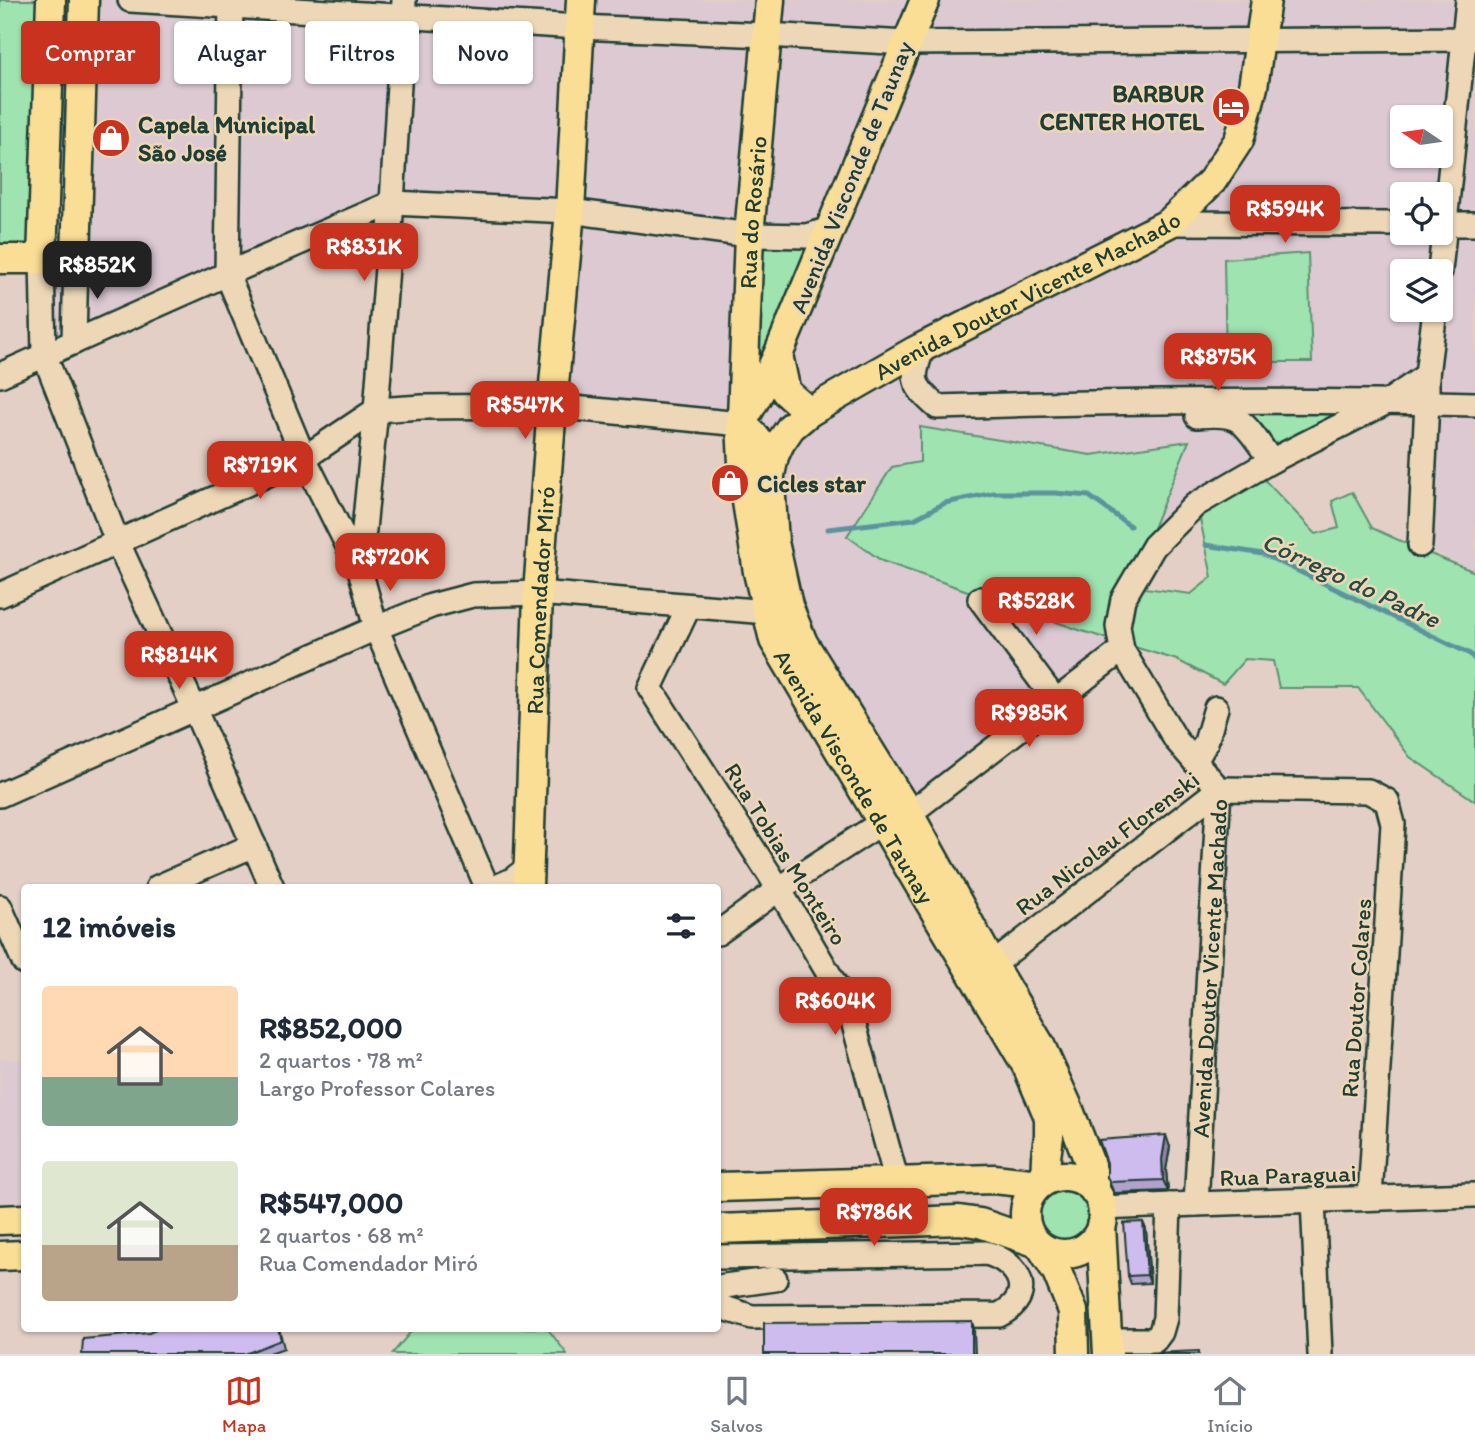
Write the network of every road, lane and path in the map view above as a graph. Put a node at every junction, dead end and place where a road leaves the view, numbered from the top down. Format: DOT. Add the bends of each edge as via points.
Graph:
graph roads {
  1 [pos="51,0"];
  2 [pos="77,0"];
  3 [pos="84,0"];
  4 [pos="130,0"];
  5 [pos="770,0"];
  6 [pos="925,0"];
  7 [pos="1266,0"];
  8 [pos="1468,0"];
  9 [pos="231,3"];
  10 [pos="403,7"];
  11 [pos="580,13"];
  12 [pos="51,21"];
  13 [pos="58,21"];
  14 [pos="766,35"];
  15 [pos="1470,39"];
  16 [pos="1260,41"];
  17 [pos="907,43"];
  18 [pos="49,84"];
  19 [pos="48,112"];
  20 [pos="80,137"];
  21 [pos="1449,182"];
  22 [pos="392,203"];
  23 [pos="570,211"];
  24 [pos="1169,223"];
  25 [pos="1390,224"];
  26 [pos="1453,224"];
  27 [pos="1475,224"];
  28 [pos="830,229"];
  29 [pos="749,235"];
  30 [pos="0,259"];
  31 [pos="41,259"];
  32 [pos="76,259"];
  33 [pos="227,274"];
  34 [pos="1434,322"];
  35 [pos="74,342"];
  36 [pos="923,347"];
  37 [pos="44,355"];
  38 [pos="778,355"];
  39 [pos="0,375"];
  40 [pos="1427,375"];
  41 [pos="1122,401"];
  42 [pos="1389,401"];
  43 [pos="1427,402"];
  44 [pos="1475,404"];
  45 [pos="552,406"];
  46 [pos="376,410"];
  47 [pos="809,412"];
  48 [pos="741,424"];
  49 [pos="304,458"];
  50 [pos="1271,461"];
  51 [pos="769,478"];
  52 [pos="117,541"];
  53 [pos="1420,545"];
  54 [pos="360,570"];
  55 [pos="538,593"];
  56 [pos="0,595"];
  57 [pos="980,598"];
  58 [pos="689,606"];
  59 [pos="767,612"];
  60 [pos="376,628"];
  61 [pos="1122,650"];
  62 [pos="1056,701"];
  63 [pos="194,708"];
  64 [pos="1216,708"];
  65 [pos="1195,762"];
  66 [pos="1219,789"];
  67 [pos="0,795"];
  68 [pos="1387,801"];
  69 [pos="909,814"];
  70 [pos="881,823"];
  71 [pos="254,845"];
  72 [pos="528,877"];
  73 [pos="165,884"];
  74 [pos="271,884"];
  75 [pos="486,884"];
  76 [pos="503,884"];
  77 [pos="779,889"];
  78 [pos="0,907"];
  79 [pos="721,931"];
  80 [pos="21,949"];
  81 [pos="992,965"];
  82 [pos="1049,1136"];
  83 [pos="994,1179"];
  84 [pos="897,1182"];
  85 [pos="1043,1182"];
  86 [pos="721,1187"];
  87 [pos="1475,1195"];
  88 [pos="1370,1198"];
  89 [pos="1313,1200"];
  90 [pos="1196,1204"];
  91 [pos="1168,1205"];
  92 [pos="1100,1209"];
  93 [pos="21,1219"];
  94 [pos="0,1220"];
  95 [pos="721,1229"];
  96 [pos="1039,1245"];
  97 [pos="21,1255"];
  98 [pos="0,1256"];
  99 [pos="721,1258"];
  100 [pos="775,1279"];
  101 [pos="721,1287"];
  102 [pos="721,1307"];
  103 [pos="1107,1347"];
  104 [pos="1074,1354"];
  105 [pos="1320,1354"];
  1 -- 12 [label="main road"];
  2 -- 13 [label="main road"];
  3 -- 20 [label="main road"];
  4 -- 9 [label="street"];
  5 -- 14 [label="main road, Rua do Rosário"];
  6 -- 17 [label="main road, Avenida Visconde de Taunay"];
  7 -- 16 [label="main road, Avenida Doutor Vicente Machado"];
  8 -- 15 [label="street"];
  9 -- 10 [label="street"];
  9 -- 33 [label="street"];
  10 -- 11 [label="street"];
  10 -- 22 [label="street"];
  11 -- 14 [label="street"];
  11 -- 23 [label="main road, Rua Comendador Miró"];
  14 -- 17 [label="street"];
  14 -- 29 [label="main road, Rua do Rosário"];
  15 -- 16 [label="street"];
  15 -- 21 [label="street"];
  16 -- 17 [label="street"];
  16 -- 24 [label="main road, Avenida Doutor Vicente Machado" via="1239,140 1212,181"];
  17 -- 28 [label="main road, Avenida Visconde de Taunay"];
  18 -- 19 [label="main road"];
  19 -- 20 [label="main road" via="65,118"];
  19 -- 31 [label="main road"];
  20 -- 32 [label="main road"];
  22 -- 23 [label="street"];
  22 -- 33 [label="street"];
  22 -- 46 [label="street"];
  23 -- 29 [label="street"];
  23 -- 45 [label="main road, Rua Comendador Miró"];
  24 -- 25 [label="street"];
  24 -- 36 [label="main road, Avenida Doutor Vicente Machado"];
  26 -- 27 [label="street"];
  28 -- 29 [label="street" via="807,236"];
  28 -- 38 [label="main road, Avenida Visconde de Taunay"];
  29 -- 48 [label="main road, Rua do Rosário"];
  30 -- 31 [label="main road"];
  31 -- 32 [label="main road"];
  31 -- 37 [label="street"];
  32 -- 35 [label="street"];
  33 -- 35 [label="street"];
  33 -- 49 [label="street"];
  34 -- 40 [label="street"];
  35 -- 37 [label="street"];
  36 -- 41 [label="street" via="916,382 920,393 937,407"];
  36 -- 47 [label="main road, Avenida Doutor Vicente Machado"];
  37 -- 39 [label="street"];
  37 -- 52 [label="street"];
  38 -- 47 [label="main road" via="786,392"];
  38 -- 48 [label="main road, Avenida Visconde de Taunay"];
  40 -- 42 [label="street, Avenida Doutor Vicente Machado"];
  40 -- 43 [label="street"];
  41 -- 42 [label="street"];
  41 -- 50 [label="street" via="1237,419"];
  42 -- 43 [label="street"];
  42 -- 50 [label="street, Avenida Doutor Vicente Machado"];
  43 -- 44 [label="street"];
  43 -- 53 [label="street"];
  45 -- 46 [label="street"];
  45 -- 48 [label="street"];
  45 -- 55 [label="main road, Rua Comendador Miró"];
  46 -- 49 [label="street"];
  46 -- 54 [label="street"];
  47 -- 48 [label="main road"];
  47 -- 51 [label="main road, Avenida Doutor Vicente Machado" via="780,443"];
  48 -- 51 [label="main road" via="762,446"];
  48 -- 59 [label="main road, Avenida Visconde de Taunay" via="744,482"];
  49 -- 52 [label="street"];
  49 -- 54 [label="street"];
  50 -- 61 [label="street, Avenida Doutor Vicente Machado" via="1195,505 1154,546 1123,599 1118,626"];
  51 -- 69 [label="main road, Avenida Visconde de Taunay" via="774,542 788,606 803,643"];
  52 -- 56 [label="street"];
  52 -- 63 [label="street"];
  54 -- 60 [label="street"];
  55 -- 58 [label="street"];
  55 -- 60 [label="street" via="473,594"];
  55 -- 72 [label="main road, Rua Comendador Miró"];
  57 -- 62 [label="street"];
  58 -- 59 [label="street"];
  58 -- 77 [label="street, Rua Tobias Monteiro" via="650,688"];
  59 -- 70 [label="main road, Avenida Visconde de Taunay" via="774,640"];
  60 -- 63 [label="street"];
  60 -- 75 [label="street"];
  61 -- 62 [label="street"];
  61 -- 65 [label="street, Avenida Doutor Vicente Machado" via="1176,740"];
  62 -- 69 [label="street"];
  63 -- 67 [label="street"];
  63 -- 71 [label="street"];
  64 -- 65 [label="street"];
  65 -- 66 [label="street, Avenida Doutor Vicente Machado"];
  66 -- 68 [label="street, Rua Nicolau Florenski" via="1368,791"];
  66 -- 81 [label="street, Rua Nicolau Florenski"];
  66 -- 90 [label="street, Avenida Doutor Vicente Machado"];
  68 -- 88 [label="street, Rua Doutor Colares" via="1393,824"];
  69 -- 81 [label="main road, Avenida Visconde de Taunay"];
  70 -- 77 [label="street"];
  70 -- 82 [label="main road, Avenida Visconde de Taunay" via="1027,1066 1049,1117"];
  71 -- 73 [label="street"];
  71 -- 74 [label="street"];
  72 -- 76 [label="street, Rua Comendador Miró"];
  77 -- 79 [label="street"];
  77 -- 84 [label="street, Rua Tobias Monteiro" via="850,1010"];
  78 -- 80 [label="street"];
  81 -- 92 [label="main road, Avenida Visconde de Taunay" via="1040,1045 1062,1093 1095,1180"];
  82 -- 83 [label="main road" via="1027,1160"];
  82 -- 85 [label="main road, Avenida Visconde de Taunay"];
  83 -- 84 [label="main road"];
  83 -- 85 [label="main road"];
  84 -- 86 [label="main road"];
  85 -- 92 [label="main road" via="1054,1177 1082,1180"];
  85 -- 96 [label="main road, Avenida Visconde de Taunay" via="1030,1195 1024,1214"];
  87 -- 88 [label="street, Rua Paraguai"];
  88 -- 89 [label="street, Rua Paraguai"];
  89 -- 90 [label="street, Rua Paraguai"];
  89 -- 105 [label="street"];
  90 -- 91 [label="street, Rua Paraguai"];
  91 -- 92 [label="street, Rua Paraguai"];
  91 -- 103 [label="street" via="1161,1332 1154,1340"];
  92 -- 96 [label="main road" via="1093,1241 1080,1251 1061,1255"];
  92 -- 103 [label="main road, Avenida Visconde de Taunay"];
  93 -- 94 [label="main road"];
  95 -- 96 [label="main road" via="959,1220"];
  96 -- 104 [label="main road, Avenida Visconde de Taunay" via="1057,1272 1073,1311"];
  97 -- 98 [label="main road"];
  99 -- 102 [label="street" via="986,1253 1008,1264 1021,1286 1017,1300 999,1315 752,1317"];
  100 -- 101 [label="street"];
}
